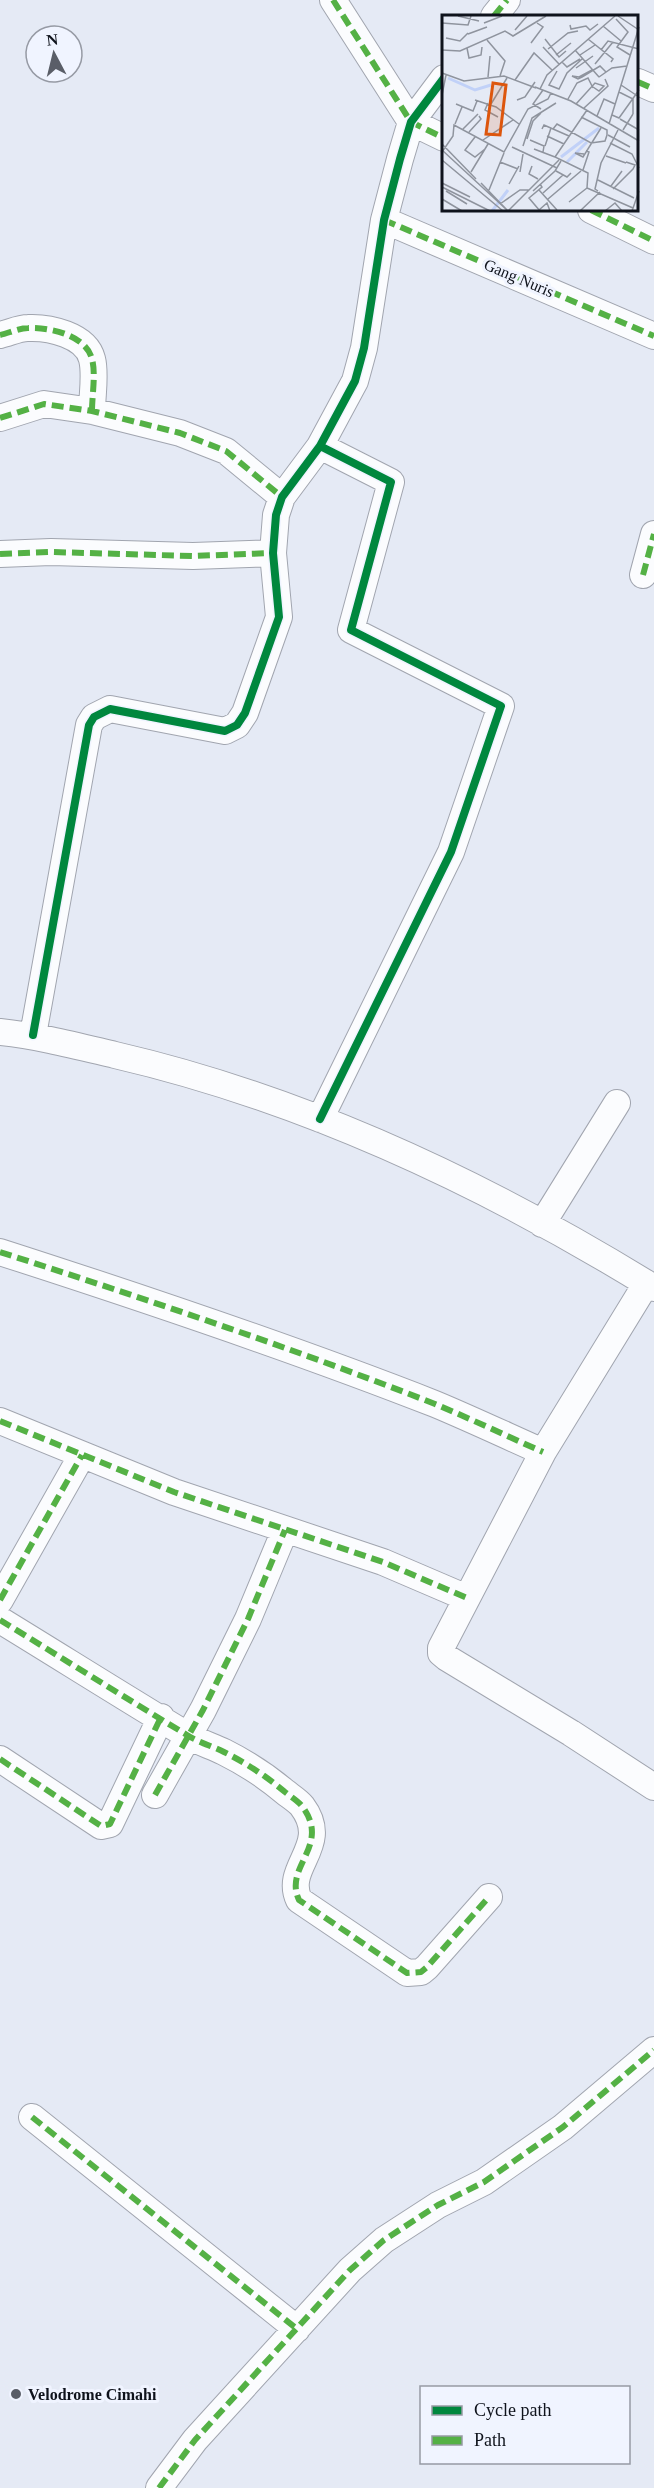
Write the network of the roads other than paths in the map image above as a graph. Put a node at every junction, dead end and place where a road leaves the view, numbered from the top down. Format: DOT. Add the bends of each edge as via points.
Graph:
graph roads {
  1 [pos="333,0"];
  2 [pos="507,0"];
  3 [pos="495,15"];
  4 [pos="639,82"];
  5 [pos="654,89"];
  6 [pos="426,101"];
  7 [pos="442,134"];
  8 [pos="595,212"];
  9 [pos="384,220"];
  10 [pos="654,241"];
  11 [pos="0,335"];
  12 [pos="654,336"];
  13 [pos="92,411"];
  14 [pos="0,418"];
  15 [pos="320,446"];
  16 [pos="282,497"];
  17 [pos="654,534"];
  18 [pos="273,553"];
  19 [pos="0,554"];
  20 [pos="643,575"];
  21 [pos="0,1032"];
  22 [pos="33,1035"];
  23 [pos="617,1103"];
  24 [pos="320,1119"];
  25 [pos="542,1224"];
  26 [pos="0,1252"];
  27 [pos="650,1286"];
  28 [pos="0,1421"];
  29 [pos="543,1452"];
  30 [pos="82,1455"];
  31 [pos="285,1530"];
  32 [pos="467,1598"];
  33 [pos="0,1600"];
  34 [pos="0,1620"];
  35 [pos="161,1717"];
  36 [pos="188,1736"];
  37 [pos="0,1759"];
  38 [pos="654,1787"];
  39 [pos="155,1795"];
  40 [pos="489,1897"];
  41 [pos="654,2050"];
  42 [pos="32,2117"];
  43 [pos="297,2329"];
  44 [pos="159,2488"];
  1 -- 6 [label="street"];
  2 -- 3 [label="street"];
  4 -- 5 [label="street"];
  6 -- 7 [label="street"];
  6 -- 9 [label="street"];
  8 -- 10 [label="street"];
  9 -- 12 [label="street, Gang Nuris"];
  9 -- 15 [label="street" via="364,348 355,381"];
  11 -- 13 [label="street" via="27,328 76,338 92,358"];
  13 -- 14 [label="street" via="44,404"];
  13 -- 16 [label="street" via="180,433 226,451"];
  15 -- 16 [label="street"];
  15 -- 24 [label="street" via="391,482 351,630 501,706 451,852"];
  16 -- 18 [label="street" via="276,515"];
  17 -- 20 [label="street"];
  18 -- 19 [label="street"];
  18 -- 22 [label="street" via="279,617 245,713 237,725 225,731 110,709 94,717 89,725"];
  21 -- 22 [label="street"];
  22 -- 24 [label="street" via="182,1070"];
  23 -- 25 [label="street"];
  24 -- 25 [label="street" via="483,1191"];
  25 -- 27 [label="street"];
  26 -- 29 [label="street" via="366,1378"];
  27 -- 29 [label="street"];
  28 -- 30 [label="street"];
  29 -- 32 [label="street"];
  30 -- 31 [label="street"];
  30 -- 33 [label="street"];
  31 -- 32 [label="street" via="382,1562"];
  31 -- 36 [label="street" via="248,1619"];
  32 -- 38 [label="street" via="441,1653"];
  34 -- 35 [label="street"];
  35 -- 36 [label="street"];
  35 -- 37 [label="street" via="106,1826"];
  36 -- 39 [label="street"];
  36 -- 40 [label="street" via="265,1776 302,1806 311,1826 312,1841 297,1872 299,1900 407,1973 428,1967"];
  41 -- 43 [label="street" via="563,2127 484,2181 384,2240 350,2270"];
  42 -- 43 [label="street"];
  43 -- 44 [label="street" via="195,2440"];
}
